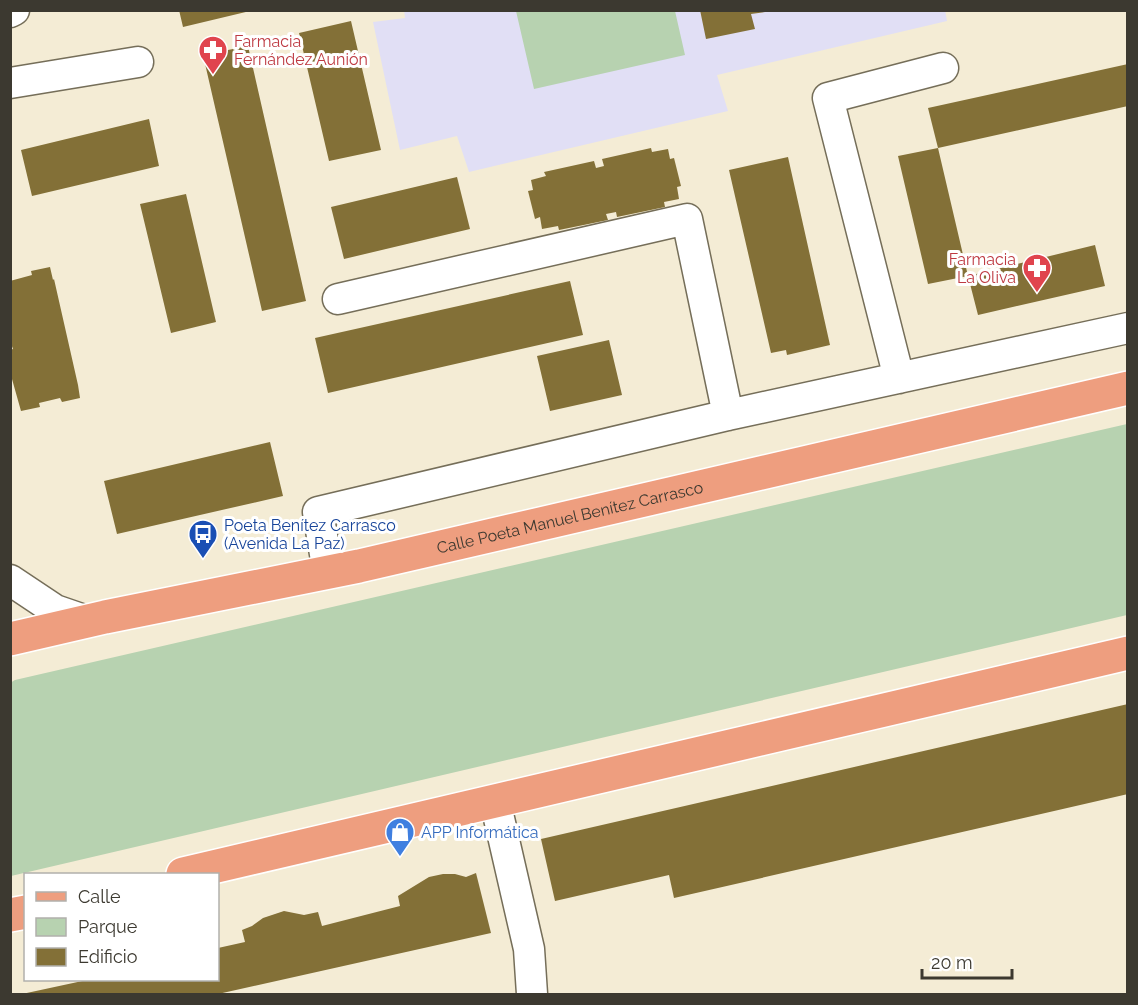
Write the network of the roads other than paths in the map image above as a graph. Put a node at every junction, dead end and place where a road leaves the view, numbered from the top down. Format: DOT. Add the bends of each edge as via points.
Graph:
graph roads {
  1 [pos="138,62"];
  2 [pos="943,68"];
  3 [pos="10,82"];
  4 [pos="339,299"];
  5 [pos="1128,328"];
  6 [pos="900,378"];
  7 [pos="1128,388"];
  8 [pos="728,415"];
  9 [pos="328,572"];
  10 [pos="10,580"];
  11 [pos="87,621"];
  12 [pos="10,639"];
  13 [pos="1128,653"];
  14 [pos="495,801"];
  15 [pos="187,873"];
  16 [pos="532,994"];
  1 -- 3 [label="street"];
  2 -- 6 [label="street" via="828,98"];
  4 -- 8 [label="street" via="687,219"];
  5 -- 6 [label="street"];
  6 -- 8 [label="street"];
  7 -- 9 [label="main road, Calle Poeta Manuel Benítez Carrasco"];
  8 -- 9 [label="street" via="318,512"];
  9 -- 11 [label="main road, Calle Poeta Manuel Benítez Carrasco"];
  10 -- 11 [label="street" via="56,610"];
  11 -- 12 [label="main road, Calle Poeta Manuel Benítez Carrasco"];
  13 -- 14 [label="main road"];
  14 -- 15 [label="main road"];
  14 -- 16 [label="street" via="529,949"];
}
